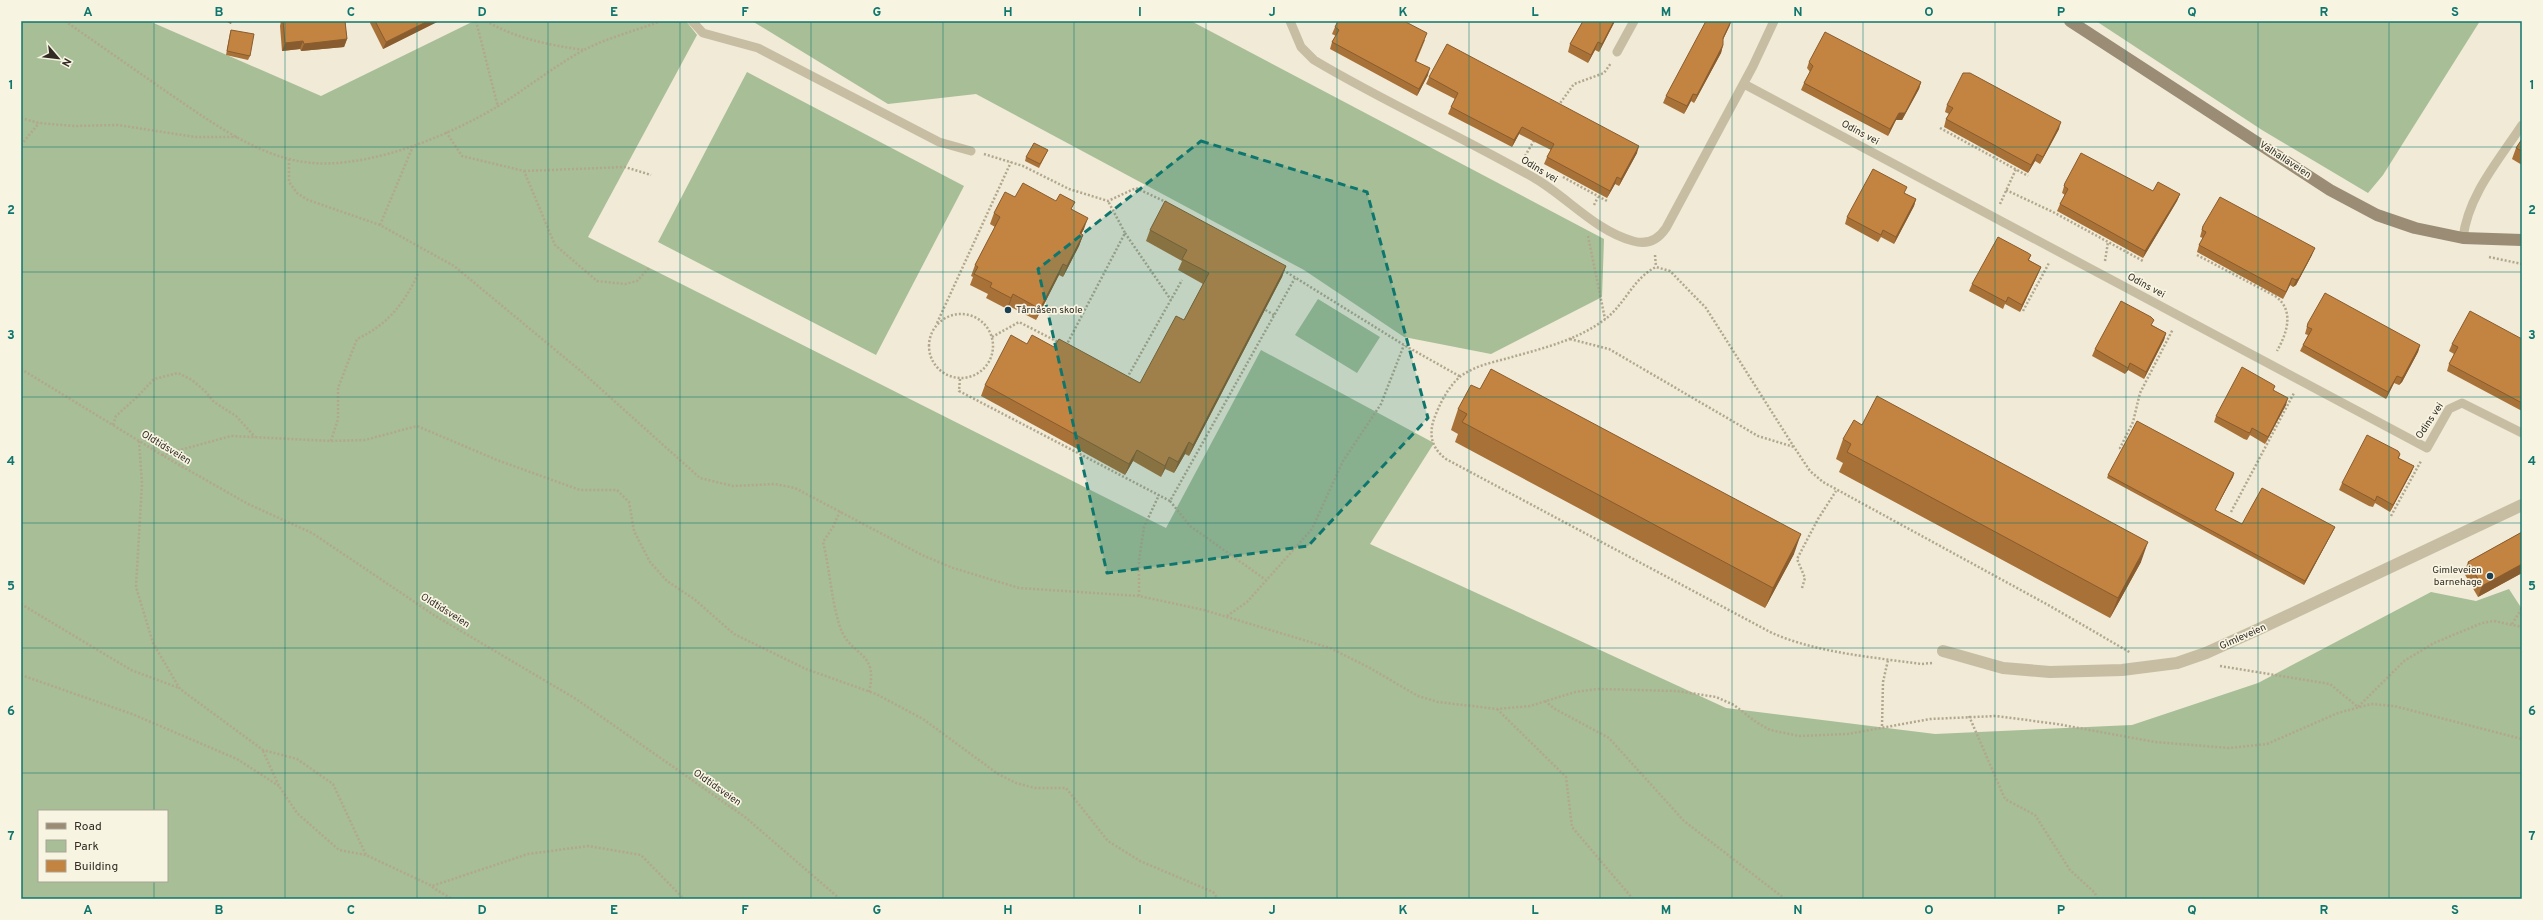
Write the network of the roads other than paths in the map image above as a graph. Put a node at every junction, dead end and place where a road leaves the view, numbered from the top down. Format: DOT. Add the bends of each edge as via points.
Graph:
graph roads {
  1 [pos="692,21"];
  2 [pos="1290,21"];
  3 [pos="1634,21"];
  4 [pos="1774,21"];
  5 [pos="2070,21"];
  6 [pos="1617,52"];
  7 [pos="1744,84"];
  8 [pos="2522,125"];
  9 [pos="971,151"];
  10 [pos="2463,238"];
  11 [pos="2522,240"];
  12 [pos="2522,433"];
  13 [pos="2522,505"];
  14 [pos="1943,651"];
  1 -- 9 [label="lane" via="703,33 758,48 939,142"];
  2 -- 7 [label="lane, Odins vei" via="1301,47 1314,60 1535,179 1611,231 1632,241 1646,242 1657,238 1666,228"];
  3 -- 6 [label="lane"];
  4 -- 7 [label="lane, Odins vei"];
  5 -- 10 [label="street, Valhallaveien" via="2358,206 2415,228"];
  7 -- 12 [label="lane, Odins vei" via="2428,448 2449,409 2462,404"];
  8 -- 10 [label="lane" via="2474,199"];
  10 -- 11 [label="street, Valhallaveien"];
  13 -- 14 [label="street, Gimleveien" via="2206,653 2178,663 2072,673 1979,663"];
}
